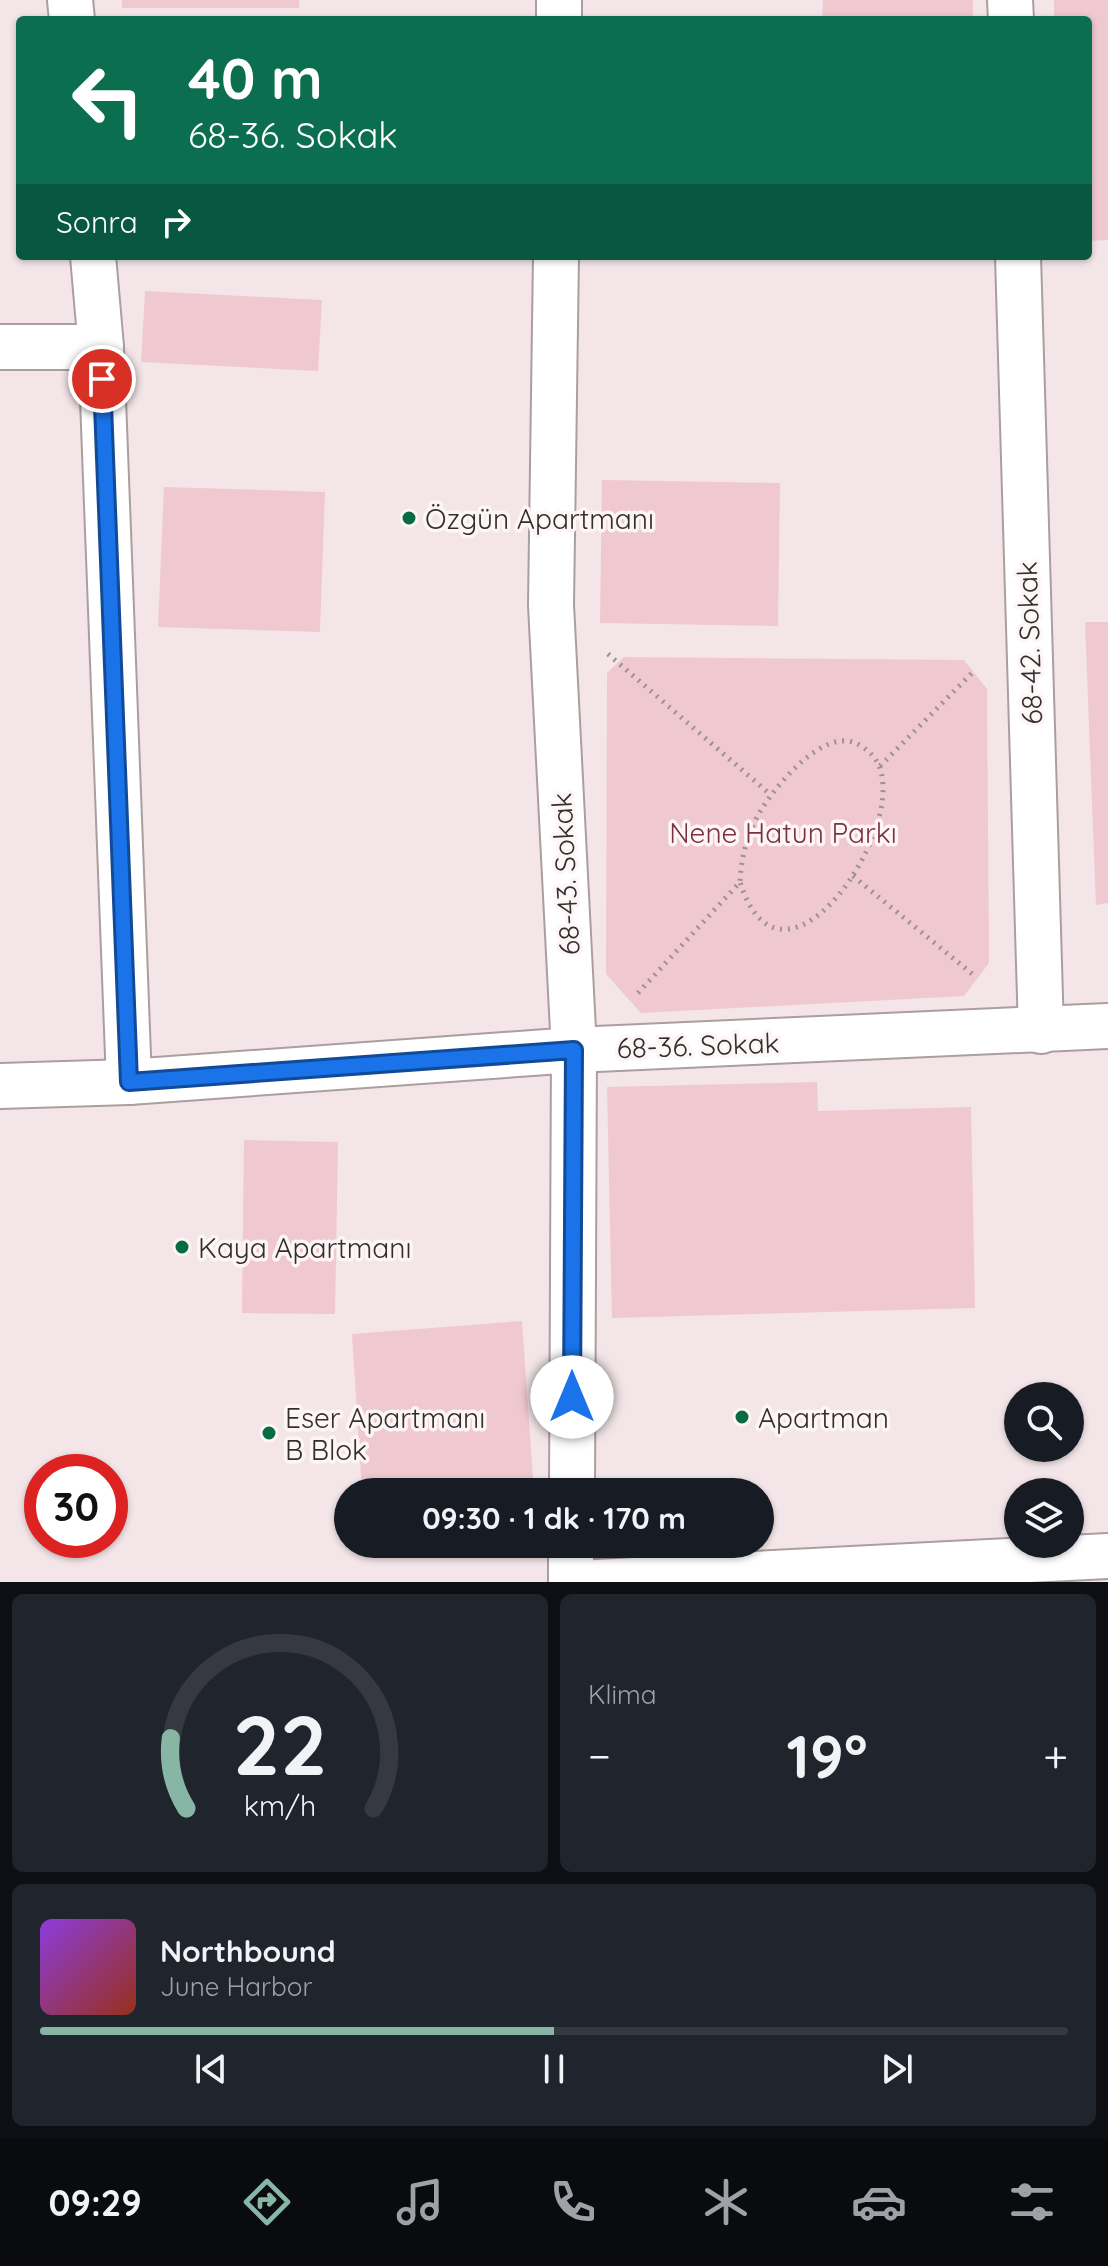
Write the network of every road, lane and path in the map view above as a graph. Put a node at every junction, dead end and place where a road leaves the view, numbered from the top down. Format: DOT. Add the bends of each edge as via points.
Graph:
graph roads {
  1 [pos="93,260"];
  2 [pos="556,260"];
  3 [pos="1018,260"];
  4 [pos="0,347"];
  5 [pos="101,347"];
  6 [pos="551,605"];
  7 [pos="1028,616"];
  8 [pos="880,766"];
  9 [pos="771,795"];
  10 [pos="853,876"];
  11 [pos="740,882"];
  12 [pos="1108,1026"];
  13 [pos="1041,1031"];
  14 [pos="574,1050"];
  15 [pos="129,1082"];
  16 [pos="0,1086"];
  17 [pos="572,1478"];
  18 [pos="1108,1556"];
  19 [pos="571,1558"];
  20 [pos="571,1582"];
  21 [pos="596,1582"];
  1 -- 5 [label="street"];
  2 -- 6 [label="street, 68-43. Sokak"];
  3 -- 7 [label="street, 68-42. Sokak"];
  4 -- 5 [label="street"];
  5 -- 15 [label="street"];
  6 -- 9 [label="path"];
  6 -- 14 [label="street, 68-43. Sokak"];
  7 -- 8 [label="path"];
  7 -- 13 [label="street, 68-42. Sokak"];
  8 -- 9 [label="path" via="852,739 841,740 815,751"];
  8 -- 10 [label="path" via="879,824"];
  9 -- 11 [label="path" via="751,832"];
  10 -- 11 [label="path" via="835,904 792,928 771,926 758,918"];
  10 -- 13 [label="path"];
  11 -- 14 [label="path" via="649,983"];
  12 -- 13 [label="street, 68-36. Sokak"];
  13 -- 14 [label="street, 68-36. Sokak"];
  14 -- 15 [label="street, 68-36. Sokak"];
  14 -- 17 [label="street, 68-43. Sokak"];
  15 -- 16 [label="street, 68-36. Sokak"];
  18 -- 21 [label="street"];
  19 -- 20 [label="street"];
}
